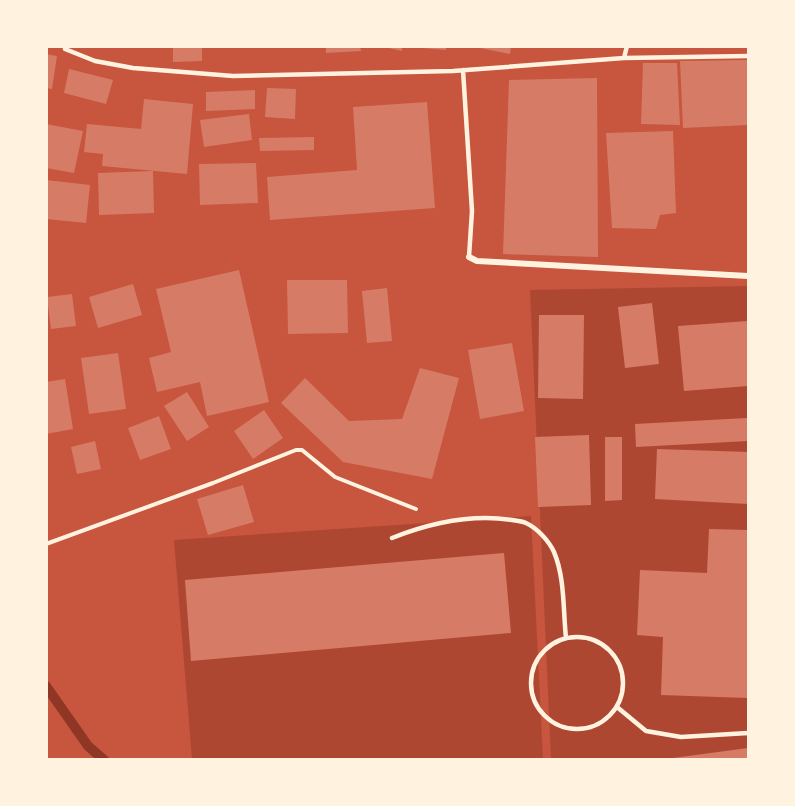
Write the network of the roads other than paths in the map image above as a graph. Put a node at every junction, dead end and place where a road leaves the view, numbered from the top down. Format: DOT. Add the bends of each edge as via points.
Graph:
graph roads {
  1 [pos="627,46"];
  2 [pos="65,49"];
  3 [pos="748,56"];
  4 [pos="624,58"];
  5 [pos="463,70"];
  6 [pos="469,257"];
  7 [pos="748,276"];
  8 [pos="392,538"];
  9 [pos="566,638"];
  10 [pos="617,707"];
  11 [pos="748,734"];
  1 -- 4 [label="lane"];
  2 -- 5 [label="lane" via="95,61 133,68 233,76"];
  3 -- 4 [label="lane"];
  4 -- 5 [label="lane"];
  5 -- 6 [label="lane" via="472,211"];
  6 -- 7 [label="street" via="477,261"];
  8 -- 9 [label="lane" via="444,521 498,518 525,522 554,551"];
  9 -- 10 [label="lane" via="584,637 615,656 622,672 623,690"];
  9 -- 10 [label="lane" via="549,645 537,659 531,676 532,694 540,711 553,723 570,729 588,728 605,721"];
  10 -- 11 [label="lane" via="646,731 681,737"];
}
